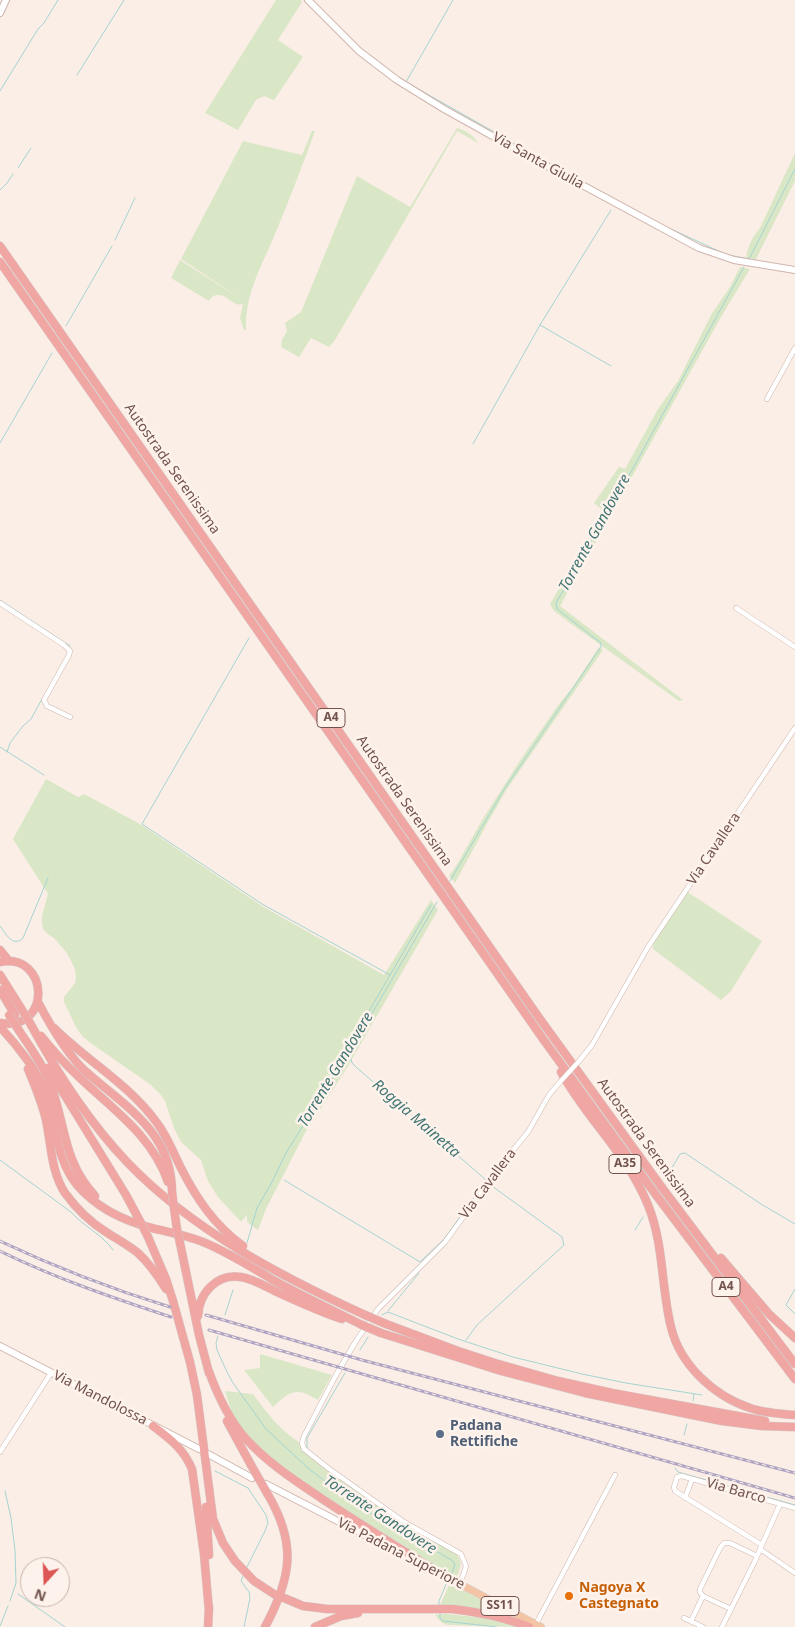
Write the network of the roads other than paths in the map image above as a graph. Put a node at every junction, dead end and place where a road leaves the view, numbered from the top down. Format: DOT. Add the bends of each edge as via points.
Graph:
graph roads {
  1 [pos="6,0"];
  2 [pos="308,0"];
  3 [pos="0,13"];
  4 [pos="0,246"];
  5 [pos="0,262"];
  6 [pos="795,270"];
  7 [pos="795,348"];
  8 [pos="767,399"];
  9 [pos="0,603"];
  10 [pos="736,608"];
  11 [pos="795,647"];
  12 [pos="70,718"];
  13 [pos="795,728"];
  14 [pos="0,950"];
  15 [pos="10,961"];
  16 [pos="0,962"];
  17 [pos="0,975"];
  18 [pos="0,990"];
  19 [pos="0,1000"];
  20 [pos="38,1002"];
  21 [pos="16,1013"];
  22 [pos="0,1023"];
  23 [pos="0,1027"];
  24 [pos="24,1027"];
  25 [pos="54,1028"];
  26 [pos="543,1039"];
  27 [pos="21,1054"];
  28 [pos="663,1189"];
  29 [pos="172,1192"];
  30 [pos="132,1222"];
  31 [pos="279,1272"];
  32 [pos="174,1301"];
  33 [pos="362,1325"];
  34 [pos="199,1335"];
  35 [pos="795,1338"];
  36 [pos="0,1346"];
  37 [pos="795,1364"];
  38 [pos="208,1369"];
  39 [pos="51,1373"];
  40 [pos="795,1378"];
  41 [pos="795,1415"];
  42 [pos="795,1422"];
  43 [pos="153,1426"];
  44 [pos="795,1427"];
  45 [pos="202,1432"];
  46 [pos="199,1449"];
  47 [pos="0,1452"];
  48 [pos="208,1454"];
  49 [pos="615,1475"];
  50 [pos="252,1478"];
  51 [pos="692,1479"];
  52 [pos="266,1484"];
  53 [pos="685,1498"];
  54 [pos="780,1504"];
  55 [pos="795,1508"];
  56 [pos="761,1547"];
  57 [pos="757,1556"];
  58 [pos="795,1573"];
  59 [pos="441,1574"];
  60 [pos="459,1584"];
  61 [pos="703,1596"];
  62 [pos="435,1609"];
  63 [pos="731,1609"];
  64 [pos="209,1611"];
  65 [pos="684,1618"];
  66 [pos="691,1621"];
  67 [pos="535,1626"];
  68 [pos="208,1627"];
  69 [pos="265,1627"];
  70 [pos="315,1627"];
  71 [pos="703,1627"];
  72 [pos="722,1627"];
  1 -- 3 [label="street"];
  2 -- 6 [label="street, Via Santa Giulia" via="359,51 397,80 521,152 699,248 734,260"];
  4 -- 28 [label="highway, Autostrada Serenissima / A4" via="540,1019"];
  5 -- 26 [label="highway, Autostrada Serenissima / A4"];
  7 -- 8 [label="street"];
  9 -- 12 [label="street" via="70,651 44,700 47,706"];
  10 -- 11 [label="street"];
  13 -- 60 [label="street, Via Cavallera, bridge" via="648,948 592,1045 549,1095 528,1132 445,1242 378,1309 356,1340 304,1436 302,1443 309,1453 404,1522 467,1559"];
  14 -- 15 [label="highway"];
  15 -- 16 [label="highway"];
  15 -- 20 [label="highway" via="31,971 39,986"];
  17 -- 21 [label="highway"];
  18 -- 21 [label="highway"];
  19 -- 21 [label="highway"];
  20 -- 22 [label="highway" via="24,1020"];
  20 -- 25 [label="highway"];
  21 -- 24 [label="highway"];
  23 -- 27 [label="highway"];
  24 -- 29 [label="highway" via="139,1132 159,1161"];
  24 -- 30 [label="highway" via="50,1083 75,1168 102,1202"];
  24 -- 31 [label="highway" via="127,1162 179,1208"];
  24 -- 32 [label="highway, bridge" via="126,1195 148,1237"];
  25 -- 29 [label="highway" via="75,1060 138,1114 155,1137 170,1172"];
  25 -- 31 [label="highway" via="134,1096 157,1123 192,1189 213,1219"];
  26 -- 40 [label="highway, Autostrada Serenissima / A4"];
  26 -- 41 [label="highway, A35" via="565,1080 630,1171 648,1205 660,1249 672,1330 688,1361 705,1382 735,1402 760,1411"];
  27 -- 30 [label="highway" via="45,1090 60,1155 72,1178 100,1205"];
  27 -- 32 [label="highway" via="41,1102 63,1190 86,1217 152,1267"];
  28 -- 35 [label="highway" via="769,1314"];
  28 -- 37 [label="highway, Autostrada Serenissima / A4"];
  29 -- 34 [label="highway, bridge"];
  30 -- 33 [label="highway" via="208,1243"];
  31 -- 42 [label="highway, bridge" via="386,1324 467,1354 558,1381 748,1419"];
  32 -- 45 [label="highway" via="190,1362"];
  33 -- 34 [label="highway" via="324,1314 257,1282 235,1277 220,1280 203,1295 198,1309"];
  33 -- 44 [label="highway, bridge" via="501,1371 585,1393 722,1421"];
  34 -- 38 [label="highway"];
  36 -- 39 [label="street, Via Mandolossa"];
  38 -- 59 [label="highway" via="236,1426 267,1459 344,1514"];
  38 -- 69 [label="highway, bridge" via="222,1410 267,1493 285,1535 286,1579"];
  39 -- 43 [label="street, Via Mandolossa"];
  39 -- 47 [label="street"];
  43 -- 46 [label="street, Via Mandolossa"];
  43 -- 64 [label="highway" via="182,1450 192,1469"];
  45 -- 62 [label="highway" via="211,1510 218,1531 229,1552 254,1581 303,1606"];
  45 -- 64 [label="highway" via="210,1563"];
  48 -- 50 [label="street"];
  49 -- 67 [label="street"];
  51 -- 53 [label="street, Via Barco"];
  51 -- 53 [label="street, Via Barco" via="679,1476 674,1486 675,1491"];
  51 -- 54 [label="street, Via Barco"];
  52 -- 59 [label="street, Via Padana Superiore / SS11"];
  53 -- 56 [label="street, Via Barco"];
  54 -- 55 [label="street, Via Barco"];
  54 -- 56 [label="street, Via Barco"];
  56 -- 57 [label="street, Via Barco"];
  56 -- 58 [label="street, Via Barco"];
  57 -- 61 [label="street" via="730,1543 722,1545 700,1589"];
  57 -- 63 [label="street, Via Barco"];
  59 -- 60 [label="main road, Via Padana Superiore / SS11"];
  60 -- 67 [label="main road, Via Padana Superiore / SS11"];
  61 -- 63 [label="street"];
  61 -- 66 [label="street"];
  62 -- 67 [label="highway" via="488,1614"];
  62 -- 70 [label="highway" via="350,1614"];
  63 -- 72 [label="street, Via Barco"];
  64 -- 68 [label="highway"];
  65 -- 66 [label="street"];
  66 -- 71 [label="street"];
}
